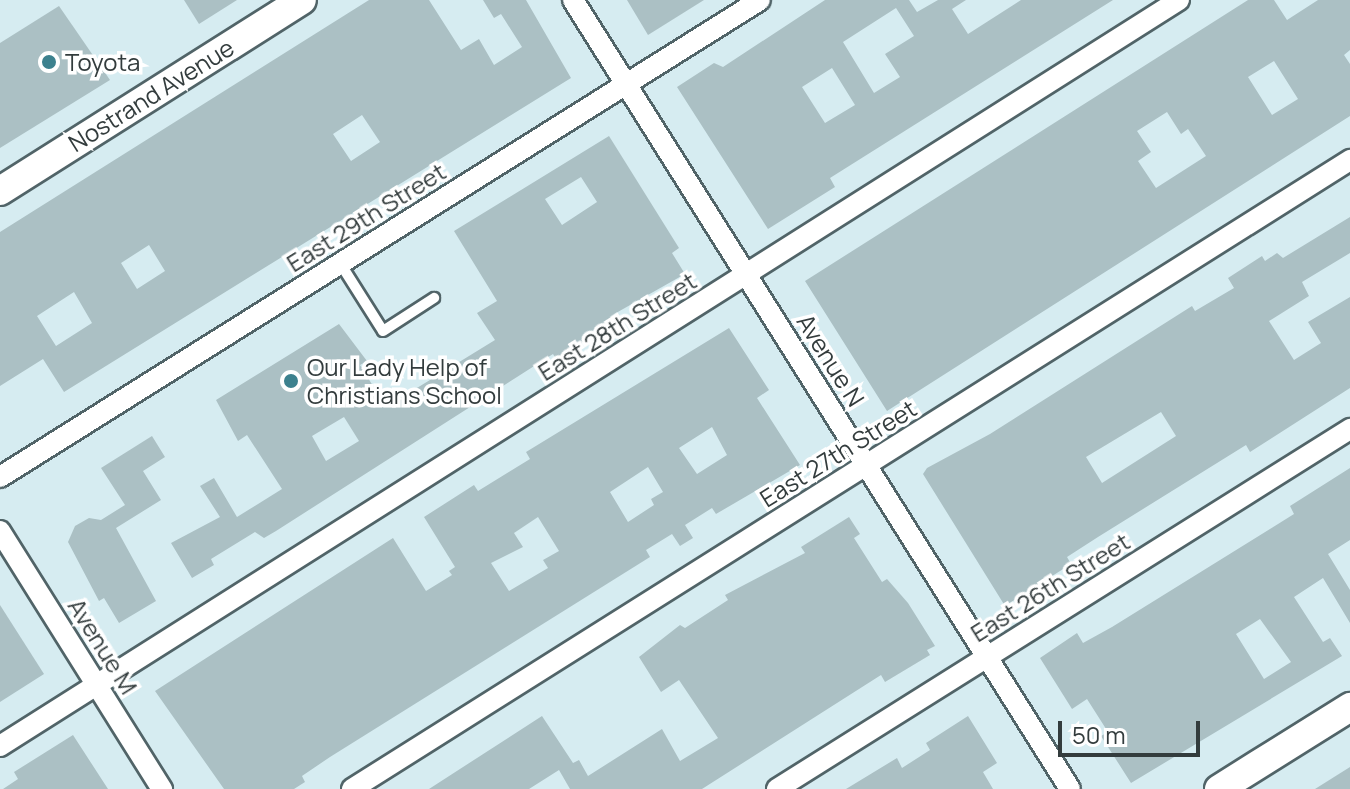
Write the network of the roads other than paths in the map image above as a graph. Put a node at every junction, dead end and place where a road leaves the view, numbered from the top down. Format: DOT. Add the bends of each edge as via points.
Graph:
graph roads {
  1 [pos="302,0"];
  2 [pos="573,0"];
  3 [pos="760,0"];
  4 [pos="1179,0"];
  5 [pos="626,84"];
  6 [pos="1350,160"];
  7 [pos="0,191"];
  8 [pos="340,263"];
  9 [pos="747,275"];
  10 [pos="434,298"];
  11 [pos="1350,429"];
  12 [pos="866,466"];
  13 [pos="0,477"];
  14 [pos="0,531"];
  15 [pos="987,657"];
  16 [pos="97,685"];
  17 [pos="1350,707"];
  18 [pos="0,746"];
  19 [pos="162,789"];
  20 [pos="352,789"];
  21 [pos="777,789"];
  22 [pos="1070,789"];
  23 [pos="1219,789"];
  1 -- 7 [label="main road, Nostrand Avenue"];
  2 -- 5 [label="street, Avenue N"];
  3 -- 5 [label="street, East 29th Street"];
  4 -- 9 [label="street, East 28th Street"];
  5 -- 8 [label="street, East 29th Street"];
  5 -- 9 [label="street, Avenue N"];
  6 -- 12 [label="street, East 27th Street"];
  8 -- 10 [label="lane" via="383,331"];
  8 -- 13 [label="street, East 29th Street"];
  9 -- 12 [label="street, Avenue N"];
  9 -- 16 [label="street, East 28th Street"];
  11 -- 15 [label="street, East 26th Street"];
  12 -- 15 [label="street, Avenue N"];
  12 -- 20 [label="street, East 27th Street"];
  14 -- 16 [label="street, Avenue M"];
  15 -- 21 [label="street, East 26th Street"];
  15 -- 22 [label="street, Avenue N"];
  16 -- 18 [label="street, East 28th Street"];
  16 -- 19 [label="street, Avenue M"];
  17 -- 23 [label="main road"];
}
